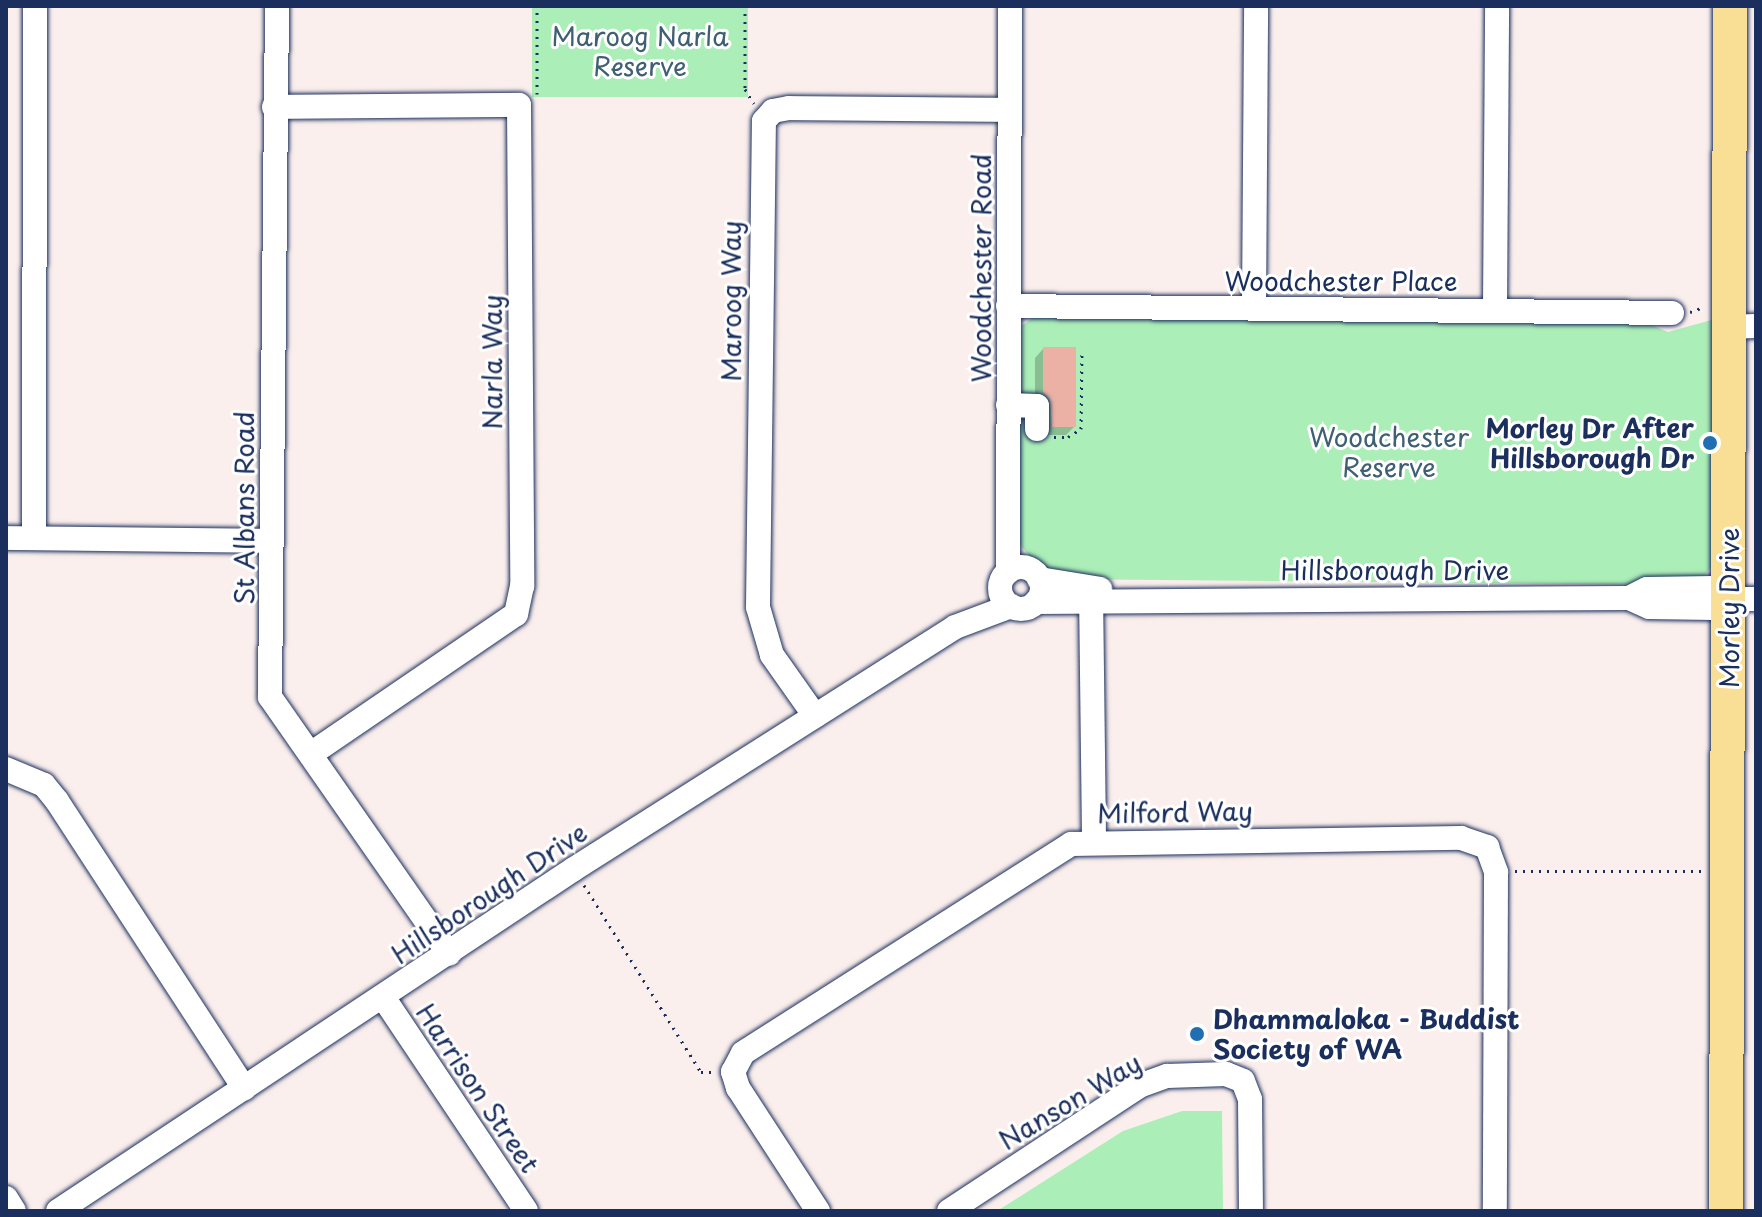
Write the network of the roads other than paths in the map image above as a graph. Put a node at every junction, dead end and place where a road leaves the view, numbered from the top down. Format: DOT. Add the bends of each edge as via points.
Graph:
graph roads {
  1 [pos="35,6"];
  2 [pos="277,6"];
  3 [pos="1010,6"];
  4 [pos="1256,6"];
  5 [pos="1497,6"];
  6 [pos="1730,6"];
  7 [pos="274,107"];
  8 [pos="1010,110"];
  9 [pos="1008,306"];
  10 [pos="1254,309"];
  11 [pos="1495,309"];
  12 [pos="1672,313"];
  13 [pos="1742,326"];
  14 [pos="1008,405"];
  15 [pos="1046,433"];
  16 [pos="1019,531"];
  17 [pos="6,538"];
  18 [pos="34,538"];
  19 [pos="272,541"];
  20 [pos="1037,585"];
  21 [pos="1006,587"];
  22 [pos="1091,597"];
  23 [pos="1743,599"];
  24 [pos="815,716"];
  25 [pos="311,754"];
  26 [pos="6,769"];
  27 [pos="1094,840"];
  28 [pos="449,954"];
  29 [pos="383,997"];
  30 [pos="244,1088"];
  31 [pos="6,1198"];
  32 [pos="14,1211"];
  33 [pos="58,1211"];
  34 [pos="526,1211"];
  35 [pos="818,1211"];
  36 [pos="949,1211"];
  37 [pos="1251,1211"];
  38 [pos="1495,1211"];
  39 [pos="1726,1211"];
  1 -- 18 [label="street"];
  2 -- 7 [label="street, St Albans Road"];
  3 -- 8 [label="street, Woodchester Road"];
  4 -- 10 [label="street"];
  5 -- 11 [label="street"];
  6 -- 13 [label="highway, Morley Drive"];
  7 -- 19 [label="street, St Albans Road"];
  7 -- 25 [label="street, Narla Way" via="519,105 522,586 516,614"];
  8 -- 9 [label="street, Woodchester Road"];
  8 -- 24 [label="street, Maroog Way" via="789,108 773,111 764,121 758,607 772,655"];
  9 -- 10 [label="street, Woodchester Place"];
  9 -- 14 [label="street, Woodchester Road"];
  10 -- 11 [label="street, Woodchester Place"];
  11 -- 12 [label="street, Woodchester Place"];
  13 -- 23 [label="highway, Morley Drive"];
  14 -- 15 [label="street" via="1037,406"];
  14 -- 16 [label="street, Woodchester Road"];
  16 -- 20 [label="street"];
  16 -- 21 [label="street, Woodchester Road"];
  17 -- 18 [label="street"];
  18 -- 19 [label="street"];
  19 -- 25 [label="street, St Albans Road" via="270,697"];
  20 -- 21 [label="street" via="1021,567"];
  20 -- 21 [label="street" via="1020,609"];
  20 -- 22 [label="street, Hillsborough Drive"];
  21 -- 24 [label="street, Hillsborough Drive" via="968,609 955,627"];
  22 -- 23 [label="street, Hillsborough Drive" via="1629,598 1649,607 1713,608"];
  22 -- 27 [label="street"];
  23 -- 39 [label="highway, Morley Drive"];
  24 -- 28 [label="street, Hillsborough Drive"];
  25 -- 28 [label="street, St Albans Road"];
  26 -- 30 [label="street" via="44,785 57,801"];
  27 -- 35 [label="street, Milford Way" via="1071,844 743,1053 733,1072"];
  27 -- 38 [label="street, Milford Way" via="1461,838 1487,847 1496,872"];
  28 -- 29 [label="street, Hillsborough Drive"];
  29 -- 30 [label="street, Hillsborough Drive"];
  29 -- 34 [label="street, Harrison Street"];
  30 -- 33 [label="street, Hillsborough Drive"];
  31 -- 32 [label="street"];
  36 -- 37 [label="street, Nanson Way" via="1139,1086 1167,1076 1226,1074 1243,1081 1250,1099"];
}
